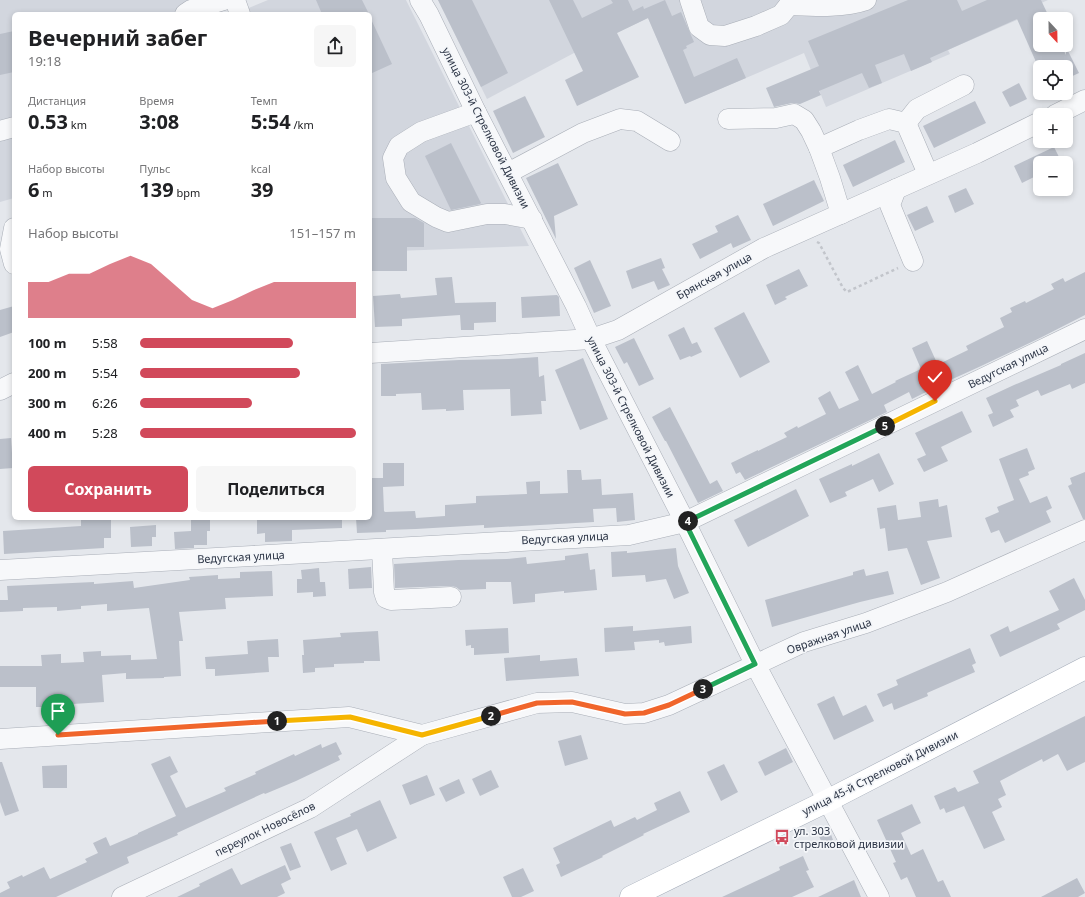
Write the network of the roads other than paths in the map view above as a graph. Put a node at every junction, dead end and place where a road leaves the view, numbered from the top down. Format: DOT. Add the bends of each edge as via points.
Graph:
graph roads {
  1 [pos="224,0"];
  2 [pos="235,0"];
  3 [pos="420,0"];
  4 [pos="690,0"];
  5 [pos="866,0"];
  6 [pos="789,3"];
  7 [pos="188,12"];
  8 [pos="239,12"];
  9 [pos="964,85"];
  10 [pos="1085,100"];
  11 [pos="1068,108"];
  12 [pos="476,112"];
  13 [pos="728,120"];
  14 [pos="906,123"];
  15 [pos="1033,125"];
  16 [pos="12,128"];
  17 [pos="0,131"];
  18 [pos="670,141"];
  19 [pos="819,148"];
  20 [pos="508,173"];
  21 [pos="928,174"];
  22 [pos="896,189"];
  23 [pos="841,214"];
  24 [pos="532,219"];
  25 [pos="12,237"];
  26 [pos="8,254"];
  27 [pos="913,260"];
  28 [pos="1085,329"];
  29 [pos="591,339"];
  30 [pos="372,353"];
  31 [pos="12,384"];
  32 [pos="0,390"];
  33 [pos="685,522"];
  34 [pos="1085,530"];
  35 [pos="382,549"];
  36 [pos="0,570"];
  37 [pos="451,597"];
  38 [pos="755,664"];
  39 [pos="1085,668"];
  40 [pos="422,735"];
  41 [pos="0,739"];
  42 [pos="827,801"];
  43 [pos="122,897"];
  44 [pos="631,897"];
  45 [pos="879,897"];
  1 -- 7 [label="street"];
  2 -- 8 [label="street"];
  3 -- 12 [label="street, улица 303-й Стрелковой Дивизии"];
  4 -- 6 [label="street" via="699,28 710,35 725,36 781,15"];
  5 -- 6 [label="street" via="825,6"];
  9 -- 14 [label="street" via="917,109"];
  10 -- 11 [label="street"];
  12 -- 20 [label="street, улица 303-й Стрелковой Дивизии"];
  12 -- 24 [label="street" via="421,132 399,146 393,158 396,178 411,202 448,222 487,214"];
  13 -- 19 [label="street" via="776,118 794,114 804,120"];
  14 -- 19 [label="street" via="890,119"];
  14 -- 21 [label="street"];
  15 -- 21 [label="street, Брянская улица"];
  16 -- 17 [label="street"];
  18 -- 20 [label="street" via="637,121 620,118 583,133"];
  19 -- 23 [label="street"];
  20 -- 24 [label="street, улица 303-й Стрелковой Дивизии"];
  21 -- 22 [label="street, Брянская улица"];
  22 -- 23 [label="street, Брянская улица"];
  22 -- 27 [label="street" via="890,205"];
  23 -- 29 [label="street, Брянская улица" via="764,248 618,330"];
  24 -- 29 [label="street, улица 303-й Стрелковой Дивизии"];
  25 -- 26 [label="street"];
  28 -- 33 [label="street, Ведугская улица"];
  29 -- 30 [label="street, Брянская улица"];
  29 -- 33 [label="street, улица 303-й Стрелковой Дивизии"];
  31 -- 32 [label="street"];
  33 -- 35 [label="street, Ведугская улица" via="628,535"];
  33 -- 38 [label="street, улица 303-й Стрелковой Дивизии"];
  34 -- 38 [label="street, Овражная улица" via="948,592 866,623 804,642"];
  35 -- 36 [label="street, Ведугская улица"];
  35 -- 37 [label="street" via="386,598 391,600"];
  38 -- 40 [label="street, Овражная улица" via="669,705 644,713 625,714 572,702 537,703"];
  38 -- 42 [label="street, улица 303-й Стрелковой Дивизии"];
  39 -- 42 [label="main road, улица 45-й Стрелковой Дивизии"];
  40 -- 41 [label="street, Овражная улица" via="350,717"];
  40 -- 43 [label="street, переулок Новосёлов" via="310,808"];
  42 -- 44 [label="main road, улица 45-й Стрелковой Дивизии"];
  42 -- 45 [label="street, улица 303-й Стрелковой Дивизии"];
}
